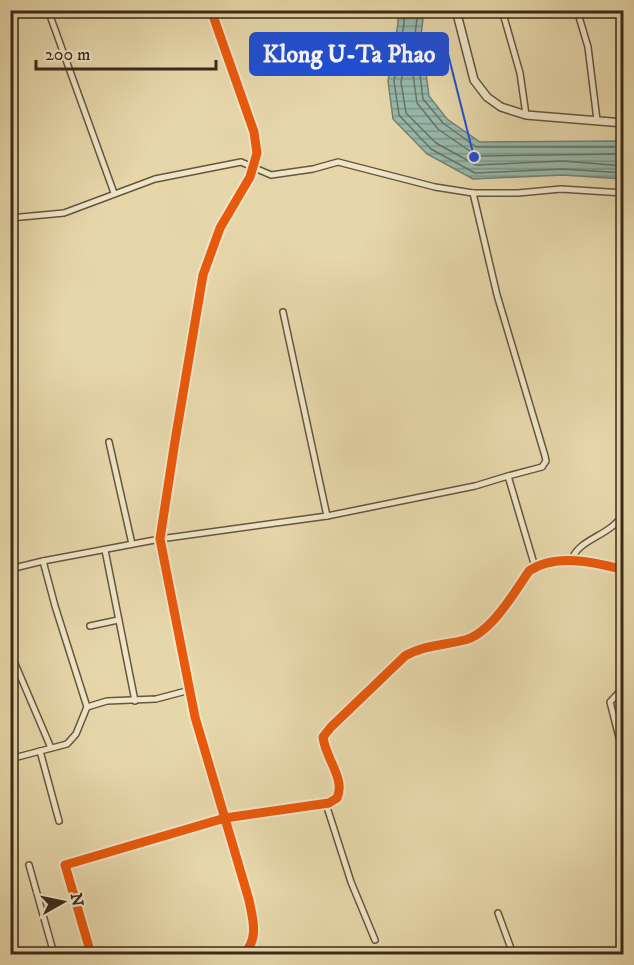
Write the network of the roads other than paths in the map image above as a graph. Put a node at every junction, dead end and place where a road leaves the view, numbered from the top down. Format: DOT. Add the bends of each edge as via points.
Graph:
graph roads {
  1 [pos="48,10"];
  2 [pos="212,10"];
  3 [pos="456,10"];
  4 [pos="502,10"];
  5 [pos="577,10"];
  6 [pos="526,115"];
  7 [pos="597,120"];
  8 [pos="624,123"];
  9 [pos="253,166"];
  10 [pos="114,193"];
  11 [pos="473,193"];
  12 [pos="624,193"];
  13 [pos="10,218"];
  14 [pos="283,312"];
  15 [pos="109,442"];
  16 [pos="508,476"];
  17 [pos="624,511"];
  18 [pos="327,516"];
  19 [pos="160,538"];
  20 [pos="132,544"];
  21 [pos="105,550"];
  22 [pos="572,560"];
  23 [pos="43,561"];
  24 [pos="535,567"];
  25 [pos="10,569"];
  26 [pos="624,570"];
  27 [pos="118,620"];
  28 [pos="90,626"];
  29 [pos="624,636"];
  30 [pos="10,652"];
  31 [pos="624,687"];
  32 [pos="190,690"];
  33 [pos="135,701"];
  34 [pos="87,707"];
  35 [pos="51,747"];
  36 [pos="40,751"];
  37 [pos="624,758"];
  38 [pos="10,759"];
  39 [pos="326,804"];
  40 [pos="225,818"];
  41 [pos="59,821"];
  42 [pos="28,865"];
  43 [pos="498,913"];
  44 [pos="375,940"];
  45 [pos="54,954"];
  46 [pos="91,954"];
  47 [pos="244,954"];
  48 [pos="513,954"];
  1 -- 10 [label="street"];
  2 -- 9 [label="street" via="254,132 257,153"];
  3 -- 6 [label="street" via="474,80 501,107"];
  4 -- 6 [label="street" via="520,72"];
  5 -- 7 [label="street" via="588,46"];
  6 -- 7 [label="street"];
  7 -- 8 [label="street"];
  9 -- 10 [label="street" via="242,162 155,179"];
  9 -- 11 [label="street" via="271,175 338,162"];
  9 -- 19 [label="street" via="220,228 203,275"];
  10 -- 13 [label="street" via="64,213"];
  11 -- 12 [label="street" via="561,189"];
  11 -- 16 [label="street" via="546,461 542,467"];
  14 -- 18 [label="street"];
  15 -- 20 [label="street"];
  16 -- 18 [label="street"];
  16 -- 24 [label="street"];
  17 -- 22 [label="street" via="620,522 575,551"];
  18 -- 19 [label="street"];
  19 -- 20 [label="street"];
  19 -- 32 [label="street"];
  20 -- 21 [label="street"];
  21 -- 23 [label="street"];
  21 -- 27 [label="street"];
  22 -- 24 [label="street"];
  22 -- 26 [label="street"];
  23 -- 25 [label="street"];
  23 -- 34 [label="street"];
  24 -- 39 [label="street" via="484,630 468,639 405,656 331,727 323,737 324,749 338,777 340,793"];
  27 -- 28 [label="street"];
  27 -- 33 [label="street"];
  29 -- 31 [label="street"];
  30 -- 35 [label="street"];
  31 -- 37 [label="street" via="610,702"];
  32 -- 33 [label="street"];
  32 -- 40 [label="street"];
  33 -- 34 [label="street" via="107,701"];
  34 -- 35 [label="street" via="76,734 67,744"];
  35 -- 36 [label="street"];
  36 -- 38 [label="street"];
  36 -- 41 [label="street"];
  39 -- 40 [label="street"];
  39 -- 44 [label="street"];
  40 -- 46 [label="street" via="66,865"];
  40 -- 47 [label="street" via="255,931"];
  42 -- 45 [label="street"];
  43 -- 48 [label="street"];
}
